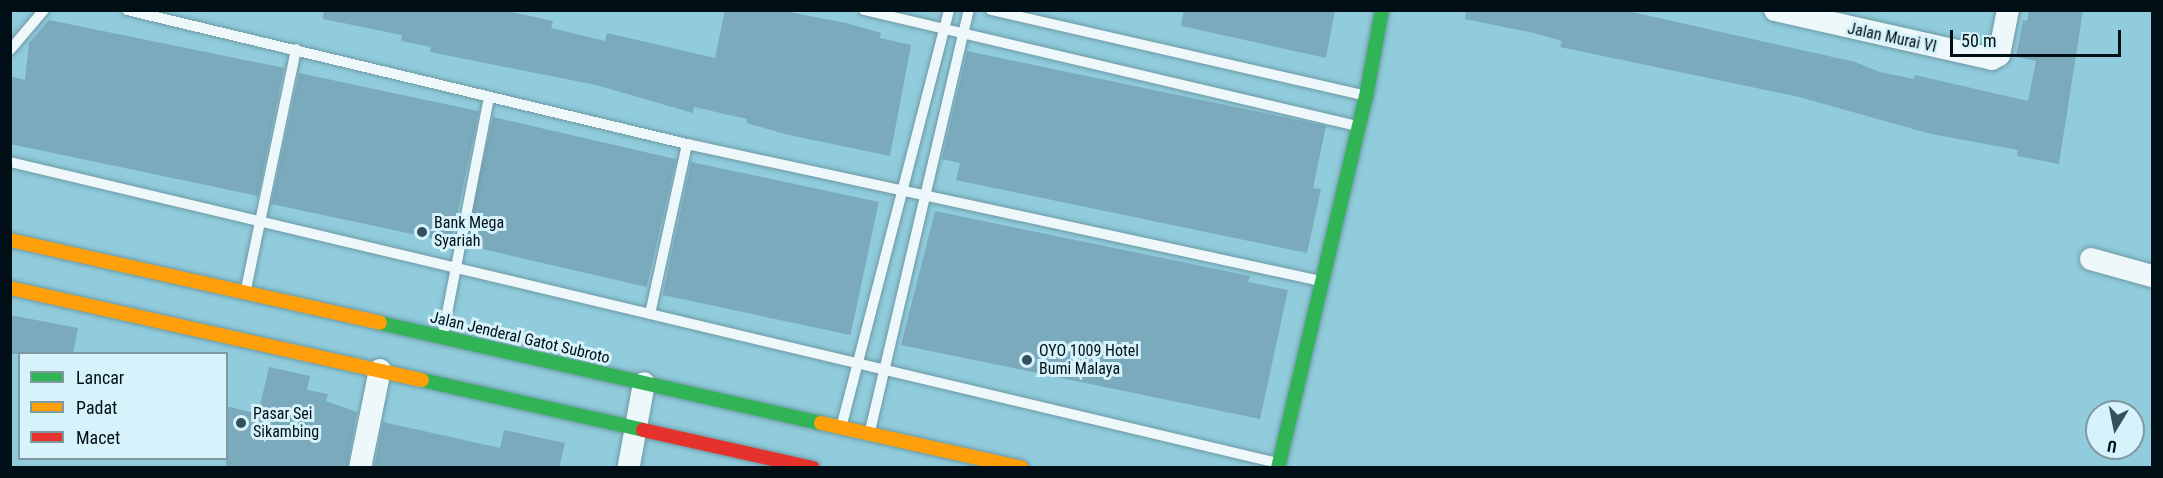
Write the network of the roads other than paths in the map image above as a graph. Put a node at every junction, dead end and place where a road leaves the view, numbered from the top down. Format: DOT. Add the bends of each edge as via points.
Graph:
graph roads {
  1 [pos="44,10"];
  2 [pos="128,10"];
  3 [pos="864,10"];
  4 [pos="949,10"];
  5 [pos="969,10"];
  6 [pos="991,10"];
  7 [pos="1382,10"];
  8 [pos="1776,10"];
  9 [pos="2008,10"];
  10 [pos="1830,17"];
  11 [pos="944,30"];
  12 [pos="963,34"];
  13 [pos="296,49"];
  14 [pos="10,50"];
  15 [pos="489,97"];
  16 [pos="1366,97"];
  17 [pos="1359,127"];
  18 [pos="687,144"];
  19 [pos="10,162"];
  20 [pos="903,189"];
  21 [pos="923,195"];
  22 [pos="259,218"];
  23 [pos="10,240"];
  24 [pos="2091,259"];
  25 [pos="455,265"];
  26 [pos="2152,276"];
  27 [pos="1323,282"];
  28 [pos="10,288"];
  29 [pos="245,293"];
  30 [pos="650,314"];
  31 [pos="442,337"];
  32 [pos="858,365"];
  33 [pos="380,370"];
  34 [pos="884,370"];
  35 [pos="644,383"];
  36 [pos="842,427"];
  37 [pos="635,428"];
  38 [pos="869,433"];
  39 [pos="629,465"];
  40 [pos="1278,465"];
  41 [pos="360,468"];
  42 [pos="813,468"];
  43 [pos="1022,468"];
  1 -- 14 [label="lane"];
  2 -- 13 [label="lane"];
  3 -- 11 [label="lane"];
  4 -- 11 [label="lane"];
  5 -- 12 [label="lane"];
  6 -- 16 [label="lane"];
  7 -- 16 [label="main road"];
  8 -- 10 [label="street, Jalan Murai VI"];
  9 -- 10 [label="street, Jalan Murai VI" via="1999,55 1992,59"];
  11 -- 12 [label="lane"];
  11 -- 20 [label="lane"];
  12 -- 17 [label="lane"];
  12 -- 21 [label="lane"];
  13 -- 15 [label="lane"];
  13 -- 22 [label="lane"];
  15 -- 18 [label="lane"];
  15 -- 25 [label="lane"];
  16 -- 17 [label="main road"];
  17 -- 27 [label="main road"];
  18 -- 20 [label="lane"];
  18 -- 30 [label="lane"];
  19 -- 22 [label="lane"];
  20 -- 21 [label="lane"];
  20 -- 32 [label="lane"];
  21 -- 27 [label="lane"];
  21 -- 34 [label="lane"];
  22 -- 25 [label="lane"];
  22 -- 29 [label="lane"];
  23 -- 29 [label="main road, Jalan Jenderal Gatot Subroto"];
  24 -- 26 [label="street"];
  25 -- 30 [label="lane"];
  25 -- 31 [label="lane"];
  27 -- 40 [label="main road"];
  28 -- 33 [label="main road"];
  29 -- 31 [label="main road, Jalan Jenderal Gatot Subroto"];
  30 -- 32 [label="lane"];
  31 -- 35 [label="main road, Jalan Jenderal Gatot Subroto"];
  32 -- 34 [label="lane"];
  32 -- 36 [label="lane"];
  33 -- 37 [label="main road"];
  33 -- 41 [label="street"];
  34 -- 38 [label="lane"];
  34 -- 40 [label="lane"];
  35 -- 36 [label="main road, Jalan Jenderal Gatot Subroto"];
  35 -- 37 [label="street"];
  36 -- 38 [label="main road, Jalan Jenderal Gatot Subroto"];
  37 -- 39 [label="street"];
  37 -- 42 [label="main road"];
  38 -- 43 [label="main road, Jalan Jenderal Gatot Subroto"];
}
